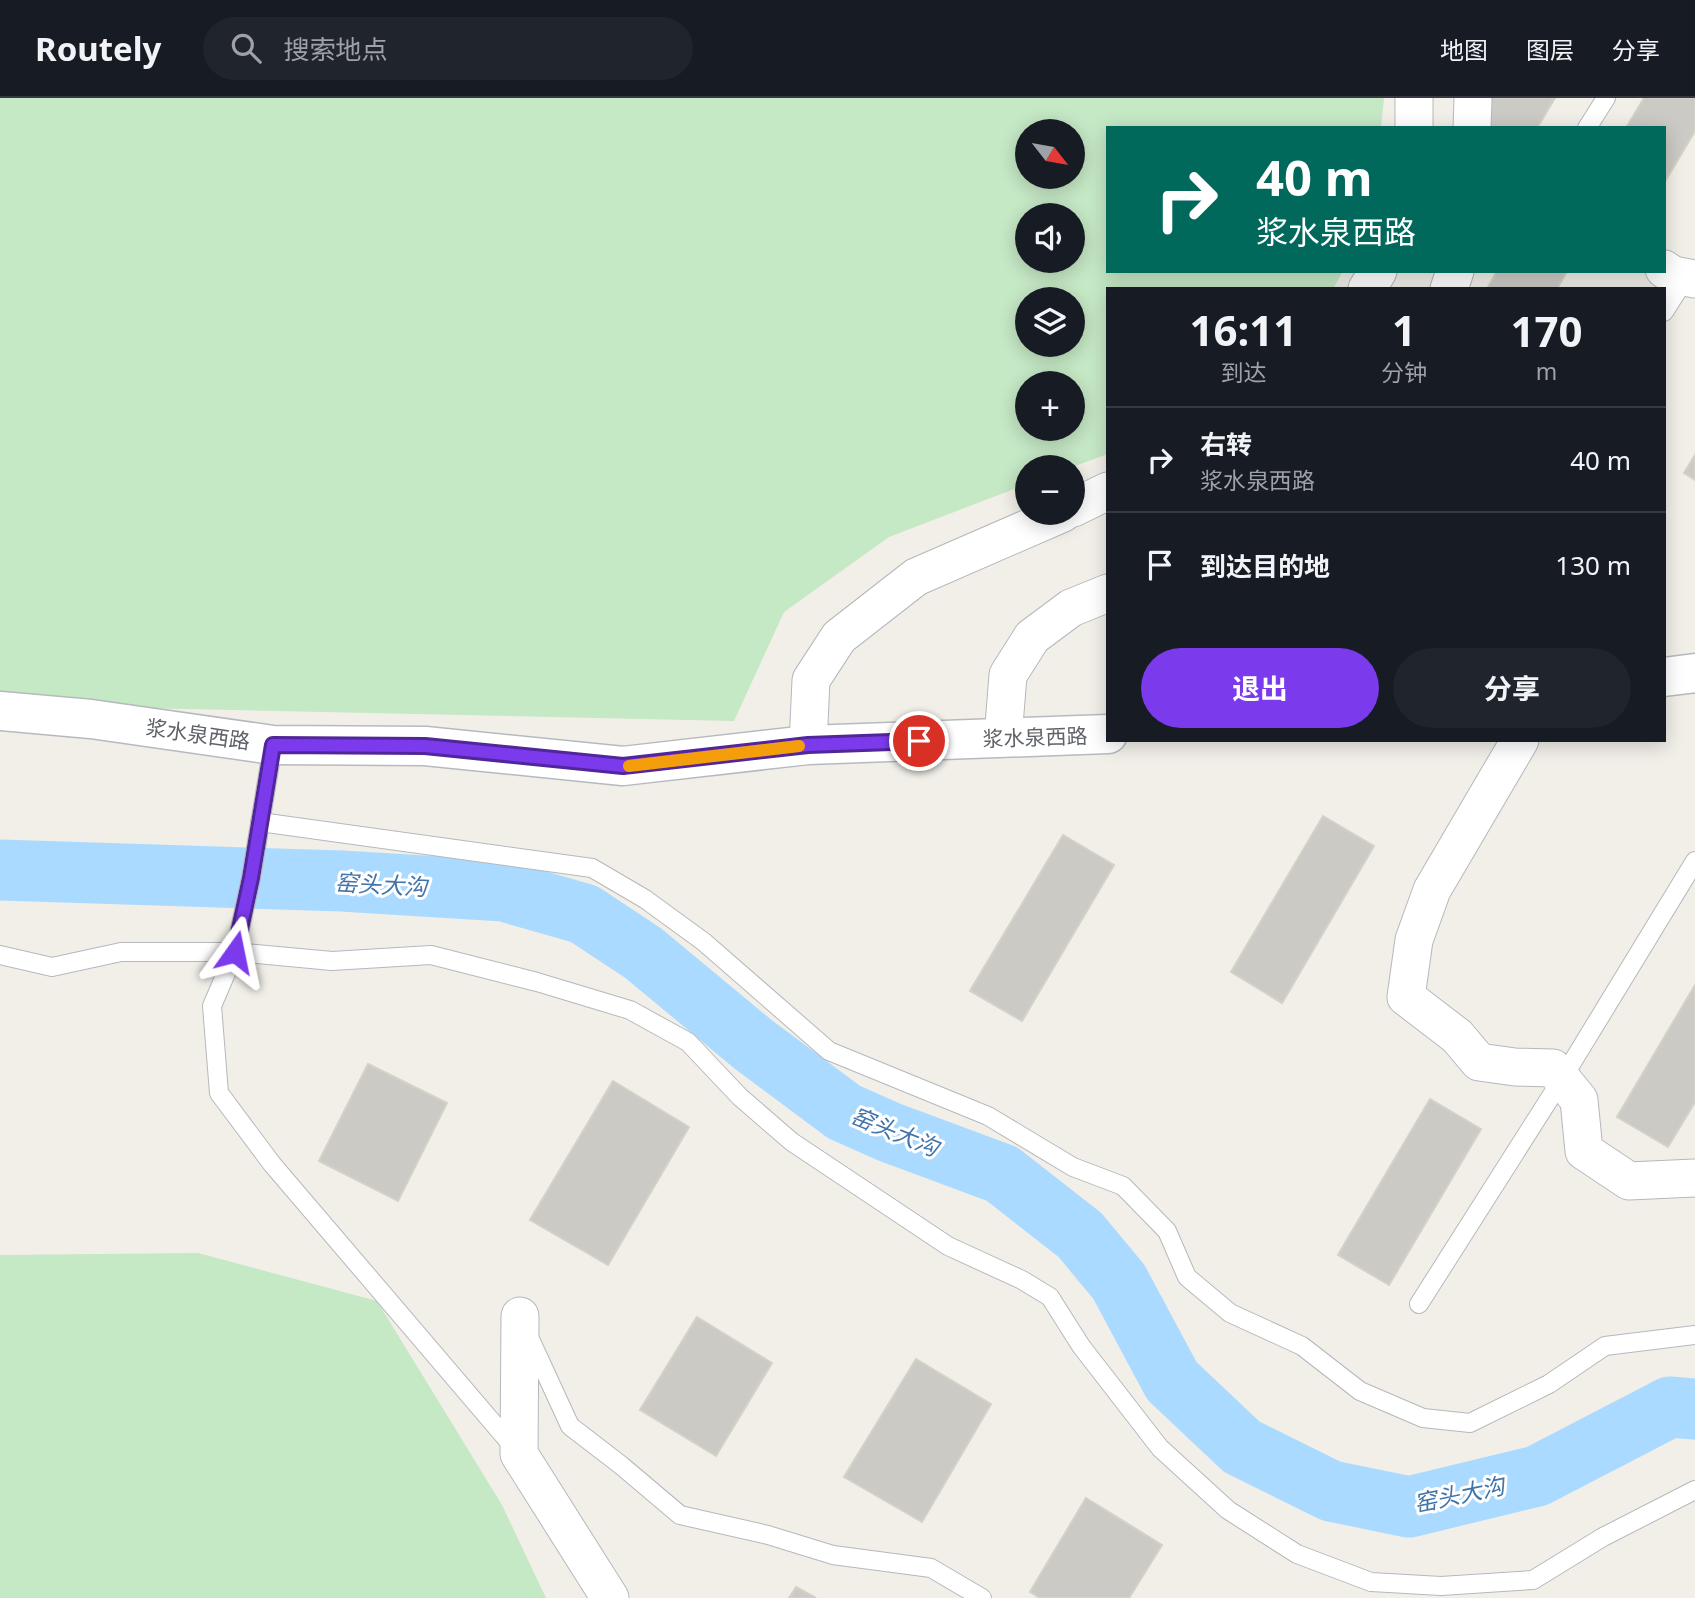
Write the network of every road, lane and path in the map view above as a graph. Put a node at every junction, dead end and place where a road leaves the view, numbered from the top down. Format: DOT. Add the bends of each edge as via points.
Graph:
graph roads {
  1 [pos="1414,98"];
  2 [pos="1473,98"];
  3 [pos="1605,98"];
  4 [pos="1414,126"];
  5 [pos="1472,126"];
  6 [pos="1588,126"];
  7 [pos="1685,272"];
  8 [pos="1666,308"];
  9 [pos="1106,493"];
  10 [pos="1085,503"];
  11 [pos="1035,525"];
  12 [pos="1106,594"];
  13 [pos="1695,673"];
  14 [pos="1666,677"];
  15 [pos="0,711"];
  16 [pos="1106,734"];
  17 [pos="1003,738"];
  18 [pos="1519,742"];
  19 [pos="273,745"];
  20 [pos="808,745"];
  21 [pos="260,822"];
  22 [pos="1695,862"];
  23 [pos="235,952"];
  24 [pos="0,955"];
  25 [pos="1562,1079"];
  26 [pos="1695,1178"];
  27 [pos="1419,1304"];
  28 [pos="520,1316"];
  29 [pos="1695,1335"];
  30 [pos="519,1454"];
  31 [pos="1695,1490"];
  32 [pos="610,1598"];
  33 [pos="982,1598"];
  1 -- 4 [label="street"];
  2 -- 5 [label="street"];
  3 -- 6 [label="lane"];
  7 -- 8 [label="lane"];
  9 -- 10 [label="street"];
  11 -- 20 [label="street" via="916,577 839,637 811,680"];
  12 -- 17 [label="street" via="1071,608 1032,637 1008,676"];
  13 -- 14 [label="street"];
  15 -- 19 [label="street, 浆水泉西路"];
  16 -- 17 [label="street, 浆水泉西路"];
  17 -- 20 [label="street, 浆水泉西路"];
  18 -- 25 [label="street" via="1432,890 1414,940 1406,997 1457,1036 1479,1062 1552,1068"];
  19 -- 20 [label="street, 浆水泉西路" via="425,746 623,766"];
  19 -- 21 [label="lane"];
  21 -- 23 [label="lane"];
  21 -- 29 [label="lane" via="592,868 704,942 830,1051 988,1116 1073,1167 1123,1186 1167,1231 1187,1277 1230,1313 1302,1346 1360,1391 1423,1418 1471,1423 1549,1384 1605,1346"];
  22 -- 25 [label="lane"];
  23 -- 24 [label="lane" via="121,952 52,967"];
  23 -- 30 [label="lane" via="212,1006 219,1093 272,1164"];
  23 -- 31 [label="lane" via="332,961 431,955 630,1010 688,1042 740,1097 792,1142 948,1246 1050,1297 1081,1346 1160,1448 1228,1510 1297,1554 1359,1578 1441,1586 1533,1580 1603,1537"];
  25 -- 26 [label="street" via="1579,1100 1584,1151 1629,1181"];
  25 -- 27 [label="lane"];
  28 -- 30 [label="street"];
  28 -- 33 [label="lane" via="570,1426 680,1515 833,1555 931,1567"];
  30 -- 32 [label="street"];
}
